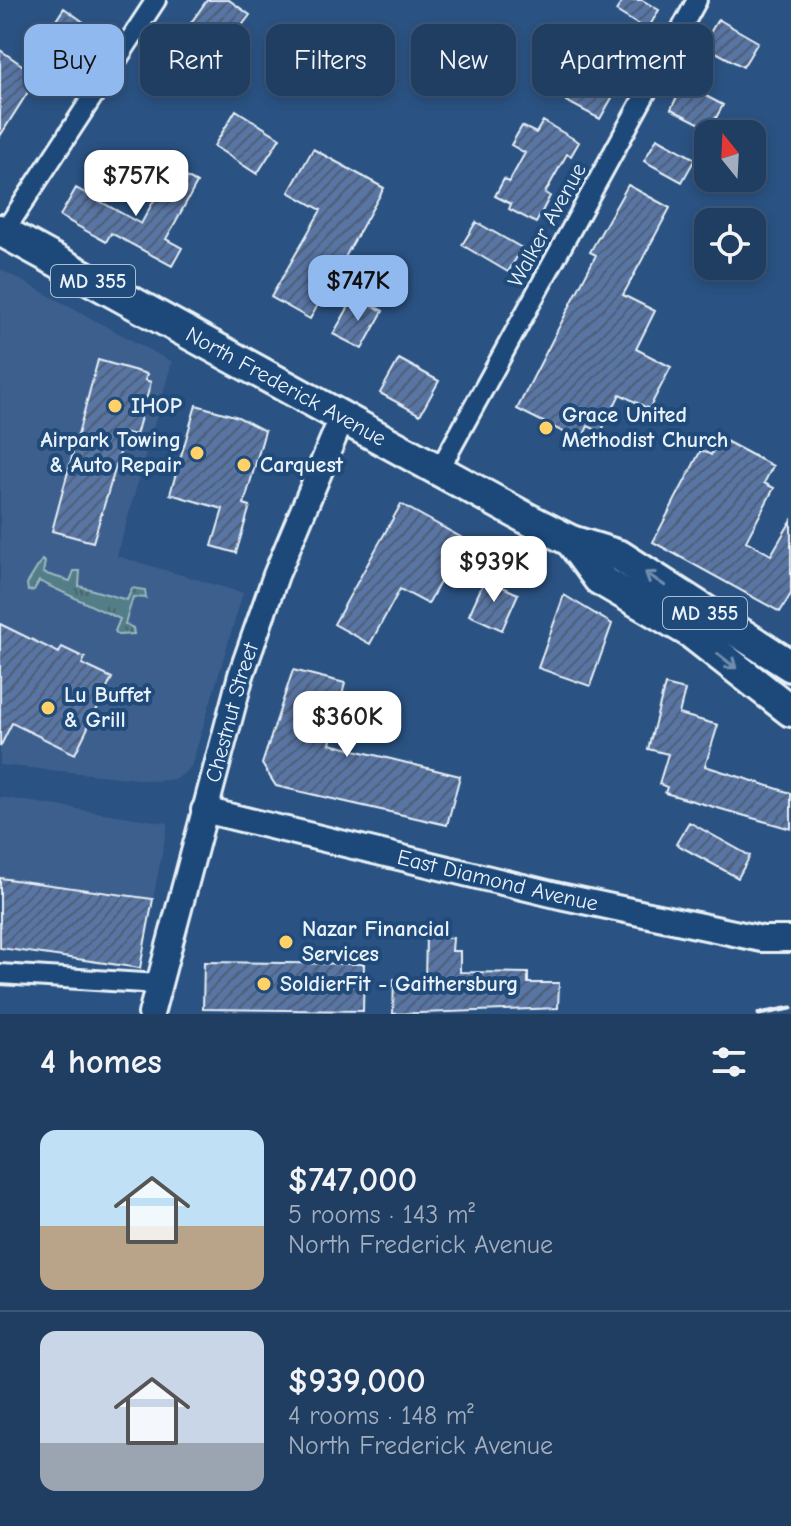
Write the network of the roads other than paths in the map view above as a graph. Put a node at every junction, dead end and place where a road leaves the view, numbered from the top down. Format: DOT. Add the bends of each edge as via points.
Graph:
graph roads {
  1 [pos="156,0"];
  2 [pos="697,0"];
  3 [pos="2,231"];
  4 [pos="341,420"];
  5 [pos="438,472"];
  6 [pos="571,541"];
  7 [pos="790,663"];
  8 [pos="791,711"];
  9 [pos="204,810"];
  10 [pos="791,939"];
  11 [pos="0,974"];
  12 [pos="159,984"];
  13 [pos="151,1014"];
  1 -- 3 [label="street"];
  2 -- 5 [label="street, Walker Avenue"];
  3 -- 4 [label="main road, North Frederick Avenue / MD 355"];
  4 -- 5 [label="main road, North Frederick Avenue / MD 355"];
  4 -- 9 [label="street, Chestnut Street" via="253,637"];
  5 -- 6 [label="main road, North Frederick Avenue / MD 355"];
  7 -- 6 [label="main road, North Frederick Avenue / MD 355, one-way" via="620,556"];
  6 -- 8 [label="main road, North Frederick Avenue / MD 355, one-way" via="599,579 690,632"];
  9 -- 10 [label="street, East Diamond Avenue" via="560,896 762,939"];
  9 -- 12 [label="street, Chestnut Street"];
  11 -- 12 [label="street"];
  12 -- 13 [label="street, Chestnut Street"];
}
